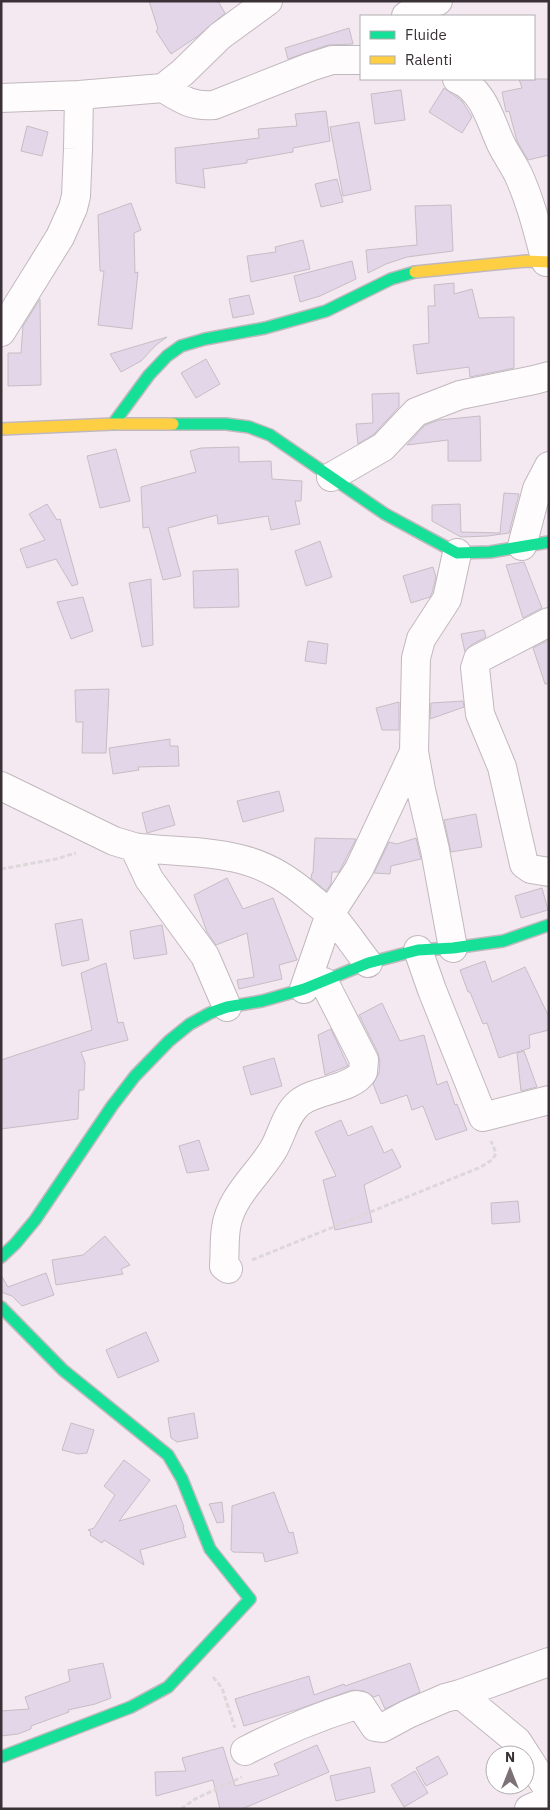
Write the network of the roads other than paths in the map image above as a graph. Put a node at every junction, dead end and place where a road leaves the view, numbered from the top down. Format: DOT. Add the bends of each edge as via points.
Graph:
graph roads {
  1 [pos="268,1"];
  2 [pos="438,1"];
  3 [pos="407,15"];
  4 [pos="360,60"];
  5 [pos="458,80"];
  6 [pos="163,88"];
  7 [pos="79,95"];
  8 [pos="1,98"];
  9 [pos="548,262"];
  10 [pos="1,332"];
  11 [pos="549,376"];
  12 [pos="113,424"];
  13 [pos="1,429"];
  14 [pos="549,466"];
  15 [pos="330,477"];
  16 [pos="541,544"];
  17 [pos="457,553"];
  18 [pos="549,622"];
  19 [pos="414,752"];
  20 [pos="1,786"];
  21 [pos="124,844"];
  22 [pos="549,872"];
  23 [pos="330,914"];
  24 [pos="549,925"];
  25 [pos="453,948"];
  26 [pos="418,950"];
  27 [pos="368,963"];
  28 [pos="314,985"];
  29 [pos="228,1007"];
  30 [pos="549,1100"];
  31 [pos="1,1257"];
  32 [pos="228,1269"];
  33 [pos="1,1307"];
  34 [pos="549,1662"];
  35 [pos="460,1694"];
  36 [pos="244,1751"];
  37 [pos="1,1757"];
  38 [pos="549,1792"];
  39 [pos="549,1800"];
  40 [pos="529,1809"];
  1 -- 6 [label="street" via="220,36"];
  2 -- 3 [label="street"];
  4 -- 6 [label="street" via="332,60 214,105 188,103"];
  5 -- 9 [label="street" via="478,94 488,112 501,145 518,174"];
  6 -- 7 [label="street"];
  7 -- 8 [label="street"];
  7 -- 10 [label="street" via="73,208 60,237"];
  9 -- 12 [label="street" via="526,261 412,272 391,278 326,311 181,346 149,375"];
  11 -- 15 [label="street" via="460,395 416,412 383,447"];
  12 -- 13 [label="street"];
  12 -- 15 [label="street" via="249,427 270,435"];
  14 -- 16 [label="street" via="537,489"];
  15 -- 17 [label="street" via="386,514"];
  16 -- 17 [label="street" via="490,552"];
  17 -- 19 [label="street" via="447,599 420,639 416,658"];
  18 -- 22 [label="street" via="478,659 475,668 480,714 502,767 524,864 531,869"];
  19 -- 23 [label="street" via="359,869"];
  19 -- 25 [label="street"];
  20 -- 21 [label="street"];
  21 -- 23 [label="street" via="216,855 268,868 289,880"];
  21 -- 29 [label="street" via="205,956"];
  23 -- 27 [label="street"];
  23 -- 28 [label="street"];
  24 -- 25 [label="street" via="503,941"];
  25 -- 26 [label="street"];
  26 -- 27 [label="street"];
  26 -- 30 [label="street" via="483,1117"];
  27 -- 28 [label="street"];
  28 -- 29 [label="street" via="262,1001"];
  28 -- 32 [label="street" via="364,1060 364,1072 355,1080 312,1096 290,1114 273,1150 232,1208 226,1227 224,1266"];
  29 -- 31 [label="street" via="190,1024 135,1076 35,1220"];
  33 -- 37 [label="street" via="63,1370 168,1455 182,1478 210,1549 250,1599 196,1658 154,1696"];
  34 -- 35 [label="street"];
  35 -- 36 [label="street" via="382,1728 375,1727 361,1706 356,1705 289,1728"];
  35 -- 38 [label="street" via="517,1741"];
  39 -- 40 [label="street"];
}
